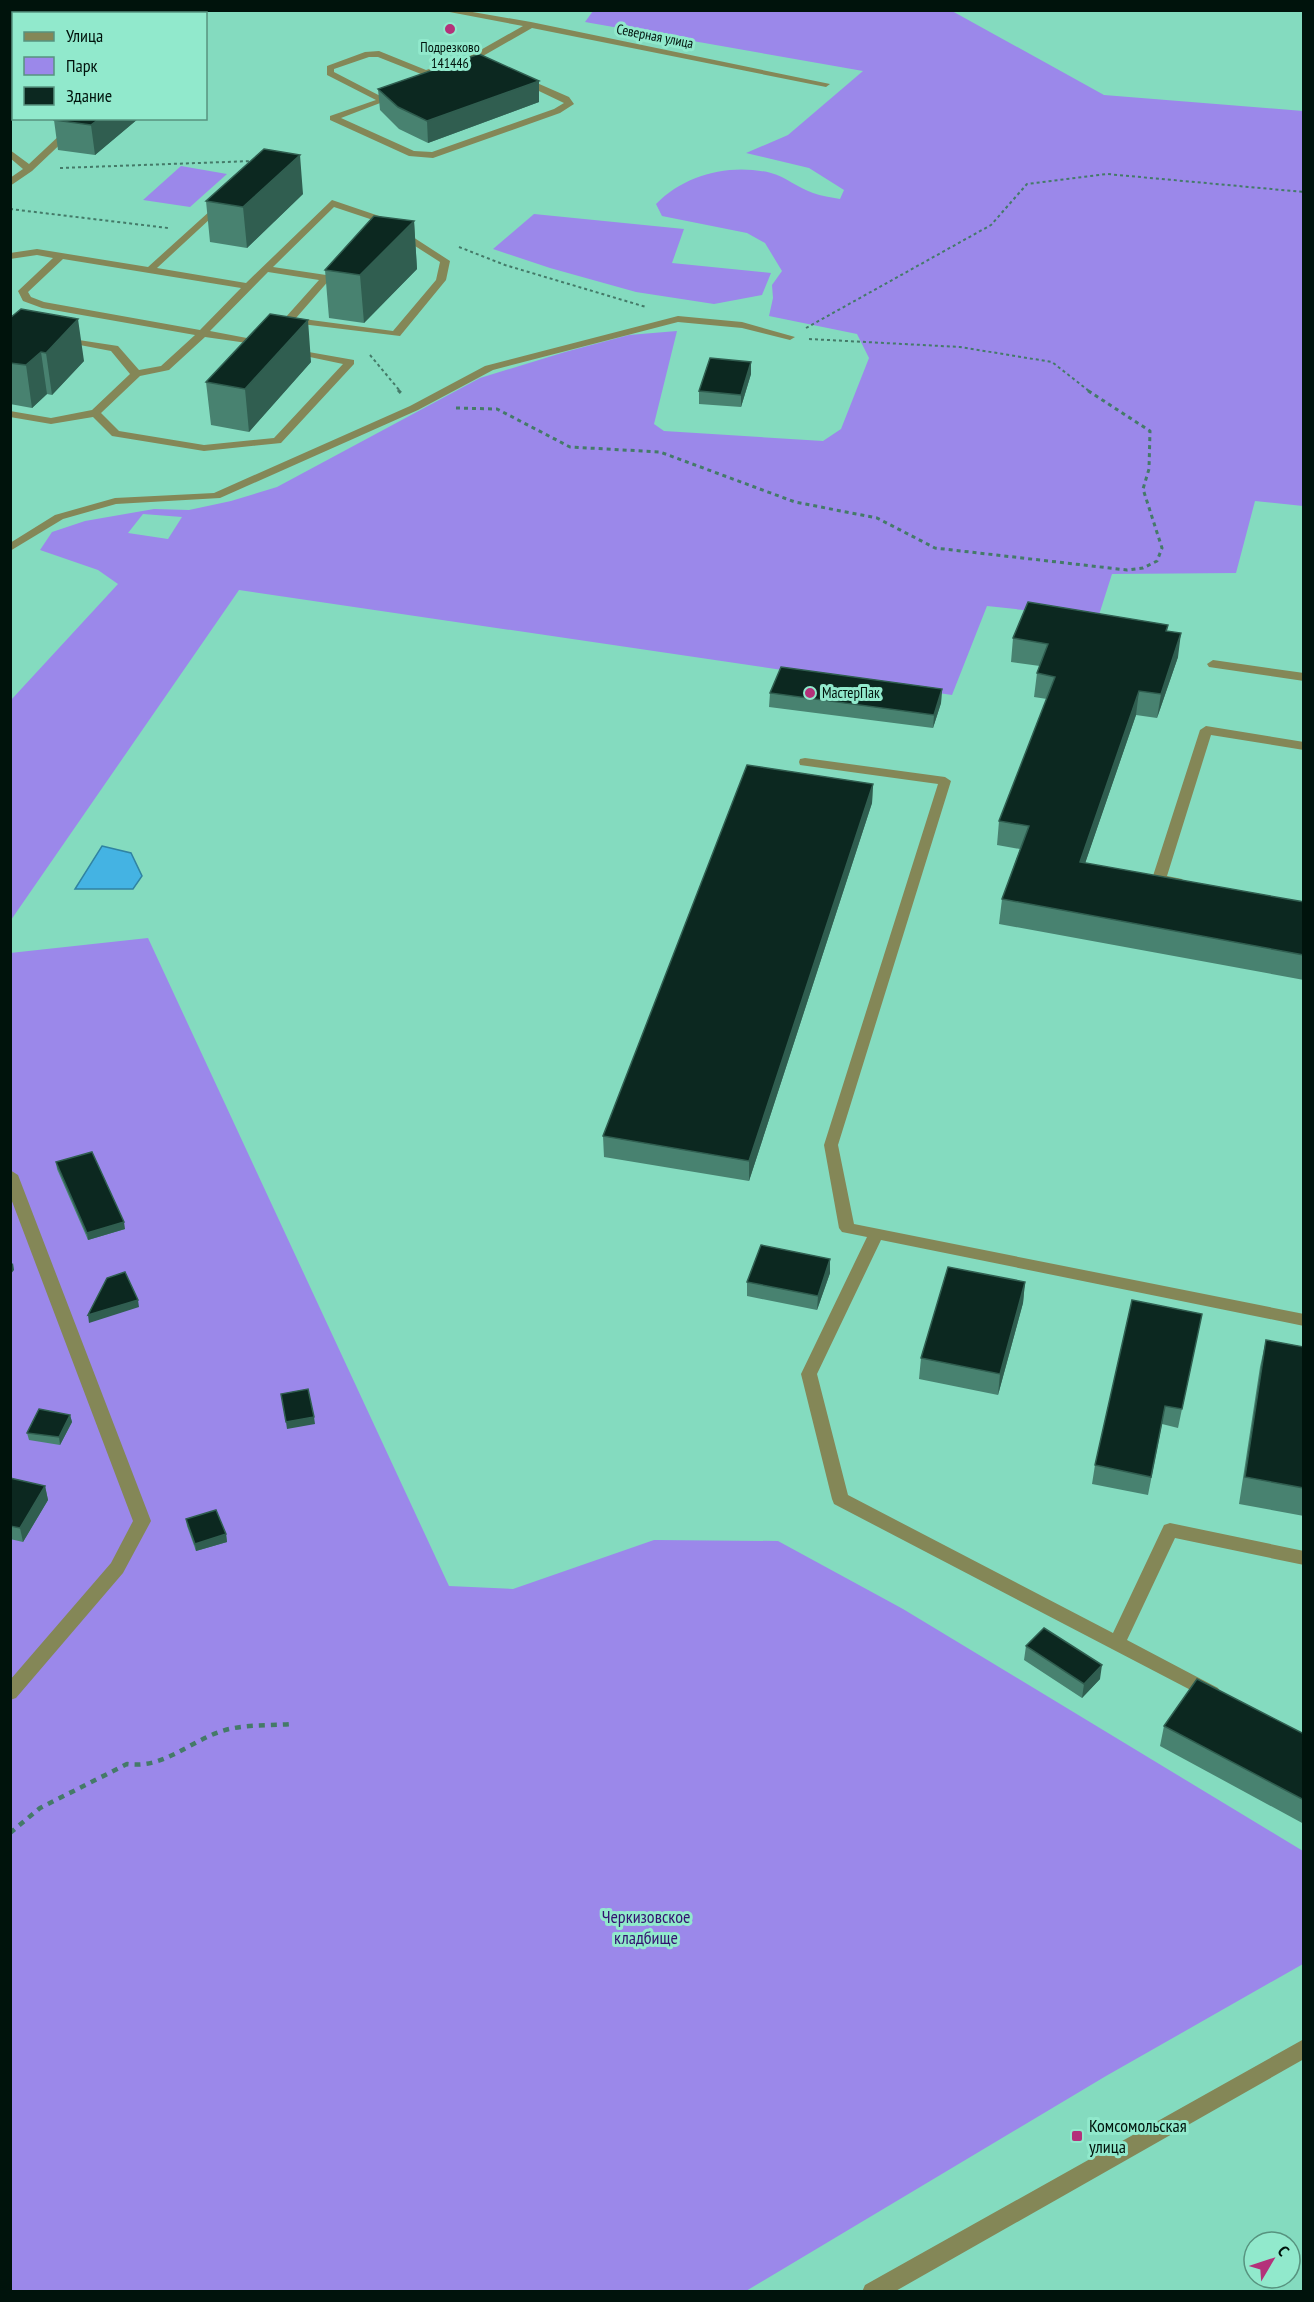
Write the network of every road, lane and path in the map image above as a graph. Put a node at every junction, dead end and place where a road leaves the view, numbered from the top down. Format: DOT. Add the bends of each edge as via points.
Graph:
graph roads {
  1 [pos="443,10"];
  2 [pos="531,25"];
  3 [pos="473,58"];
  4 [pos="484,63"];
  5 [pos="514,76"];
  6 [pos="826,84"];
  7 [pos="82,120"];
  8 [pos="10,153"];
  9 [pos="255,161"];
  10 [pos="29,169"];
  11 [pos="10,183"];
  12 [pos="1304,192"];
  13 [pos="225,200"];
  14 [pos="10,209"];
  15 [pos="192,231"];
  16 [pos="454,245"];
  17 [pos="10,256"];
  18 [pos="61,256"];
  19 [pos="266,269"];
  20 [pos="150,270"];
  21 [pos="248,286"];
  22 [pos="678,319"];
  23 [pos="346,328"];
  24 [pos="204,332"];
  25 [pos="47,336"];
  26 [pos="790,337"];
  27 [pos="136,374"];
  28 [pos="414,408"];
  29 [pos="94,413"];
  30 [pos="10,414"];
  31 [pos="10,548"];
  32 [pos="1213,664"];
  33 [pos="1304,677"];
  34 [pos="1304,746"];
  35 [pos="805,762"];
  36 [pos="1193,885"];
  37 [pos="10,1175"];
  38 [pos="877,1233"];
  39 [pos="1304,1320"];
  40 [pos="1304,1558"];
  41 [pos="1117,1643"];
  42 [pos="10,1693"];
  43 [pos="1231,1703"];
  44 [pos="291,1724"];
  45 [pos="10,1833"];
  46 [pos="1304,2048"];
  47 [pos="873,2292"];
  1 -- 2 [label="street, Северная улица"];
  2 -- 3 [label="street"];
  2 -- 6 [label="street, Северная улица"];
  3 -- 4 [label="street"];
  3 -- 5 [label="street" via="426,73 379,54 336,65 330,73 384,100 333,118 423,156 569,104 566,99"];
  7 -- 10 [label="street"];
  8 -- 10 [label="street"];
  9 -- 10 [label="path"];
  10 -- 11 [label="street"];
  12 -- 26 [label="path" via="1107,174 1027,184 992,225"];
  13 -- 15 [label="street"];
  14 -- 15 [label="path"];
  15 -- 20 [label="street"];
  16 -- 22 [label="path" via="485,259 606,293"];
  17 -- 18 [label="street" via="37,252"];
  18 -- 20 [label="street"];
  18 -- 24 [label="street" via="23,291 27,299 42,305"];
  19 -- 21 [label="street"];
  19 -- 23 [label="street" via="326,278 289,320"];
  19 -- 23 [label="street" via="332,203 379,219 445,261 441,280 396,334"];
  20 -- 21 [label="street"];
  21 -- 24 [label="street"];
  22 -- 26 [label="street" via="742,325"];
  22 -- 28 [label="street" via="489,368"];
  23 -- 28 [label="path"];
  24 -- 27 [label="street" via="165,368"];
  24 -- 29 [label="street" via="350,362 277,441 204,448 116,434"];
  25 -- 27 [label="street" via="114,348"];
  26 -- 28 [label="path" via="960,347 1052,362 1150,431 1149,469 1143,489 1162,548 1157,561 1127,570 935,548 877,518 795,502 660,453 570,447 497,409"];
  27 -- 29 [label="street"];
  28 -- 31 [label="street" via="216,496 115,501 59,517"];
  29 -- 30 [label="street" via="51,421"];
  32 -- 33 [label="street"];
  34 -- 36 [label="street" via="1206,730 1159,879"];
  35 -- 38 [label="street" via="945,781 831,1145 847,1227"];
  37 -- 42 [label="street" via="142,1521 117,1568"];
  38 -- 39 [label="street"];
  38 -- 41 [label="street" via="809,1374 840,1498"];
  40 -- 41 [label="street" via="1170,1530"];
  41 -- 43 [label="street"];
  44 -- 45 [label="path" via="222,1731 170,1756 138,1767 127,1764 40,1808"];
  46 -- 47 [label="street"];
}
